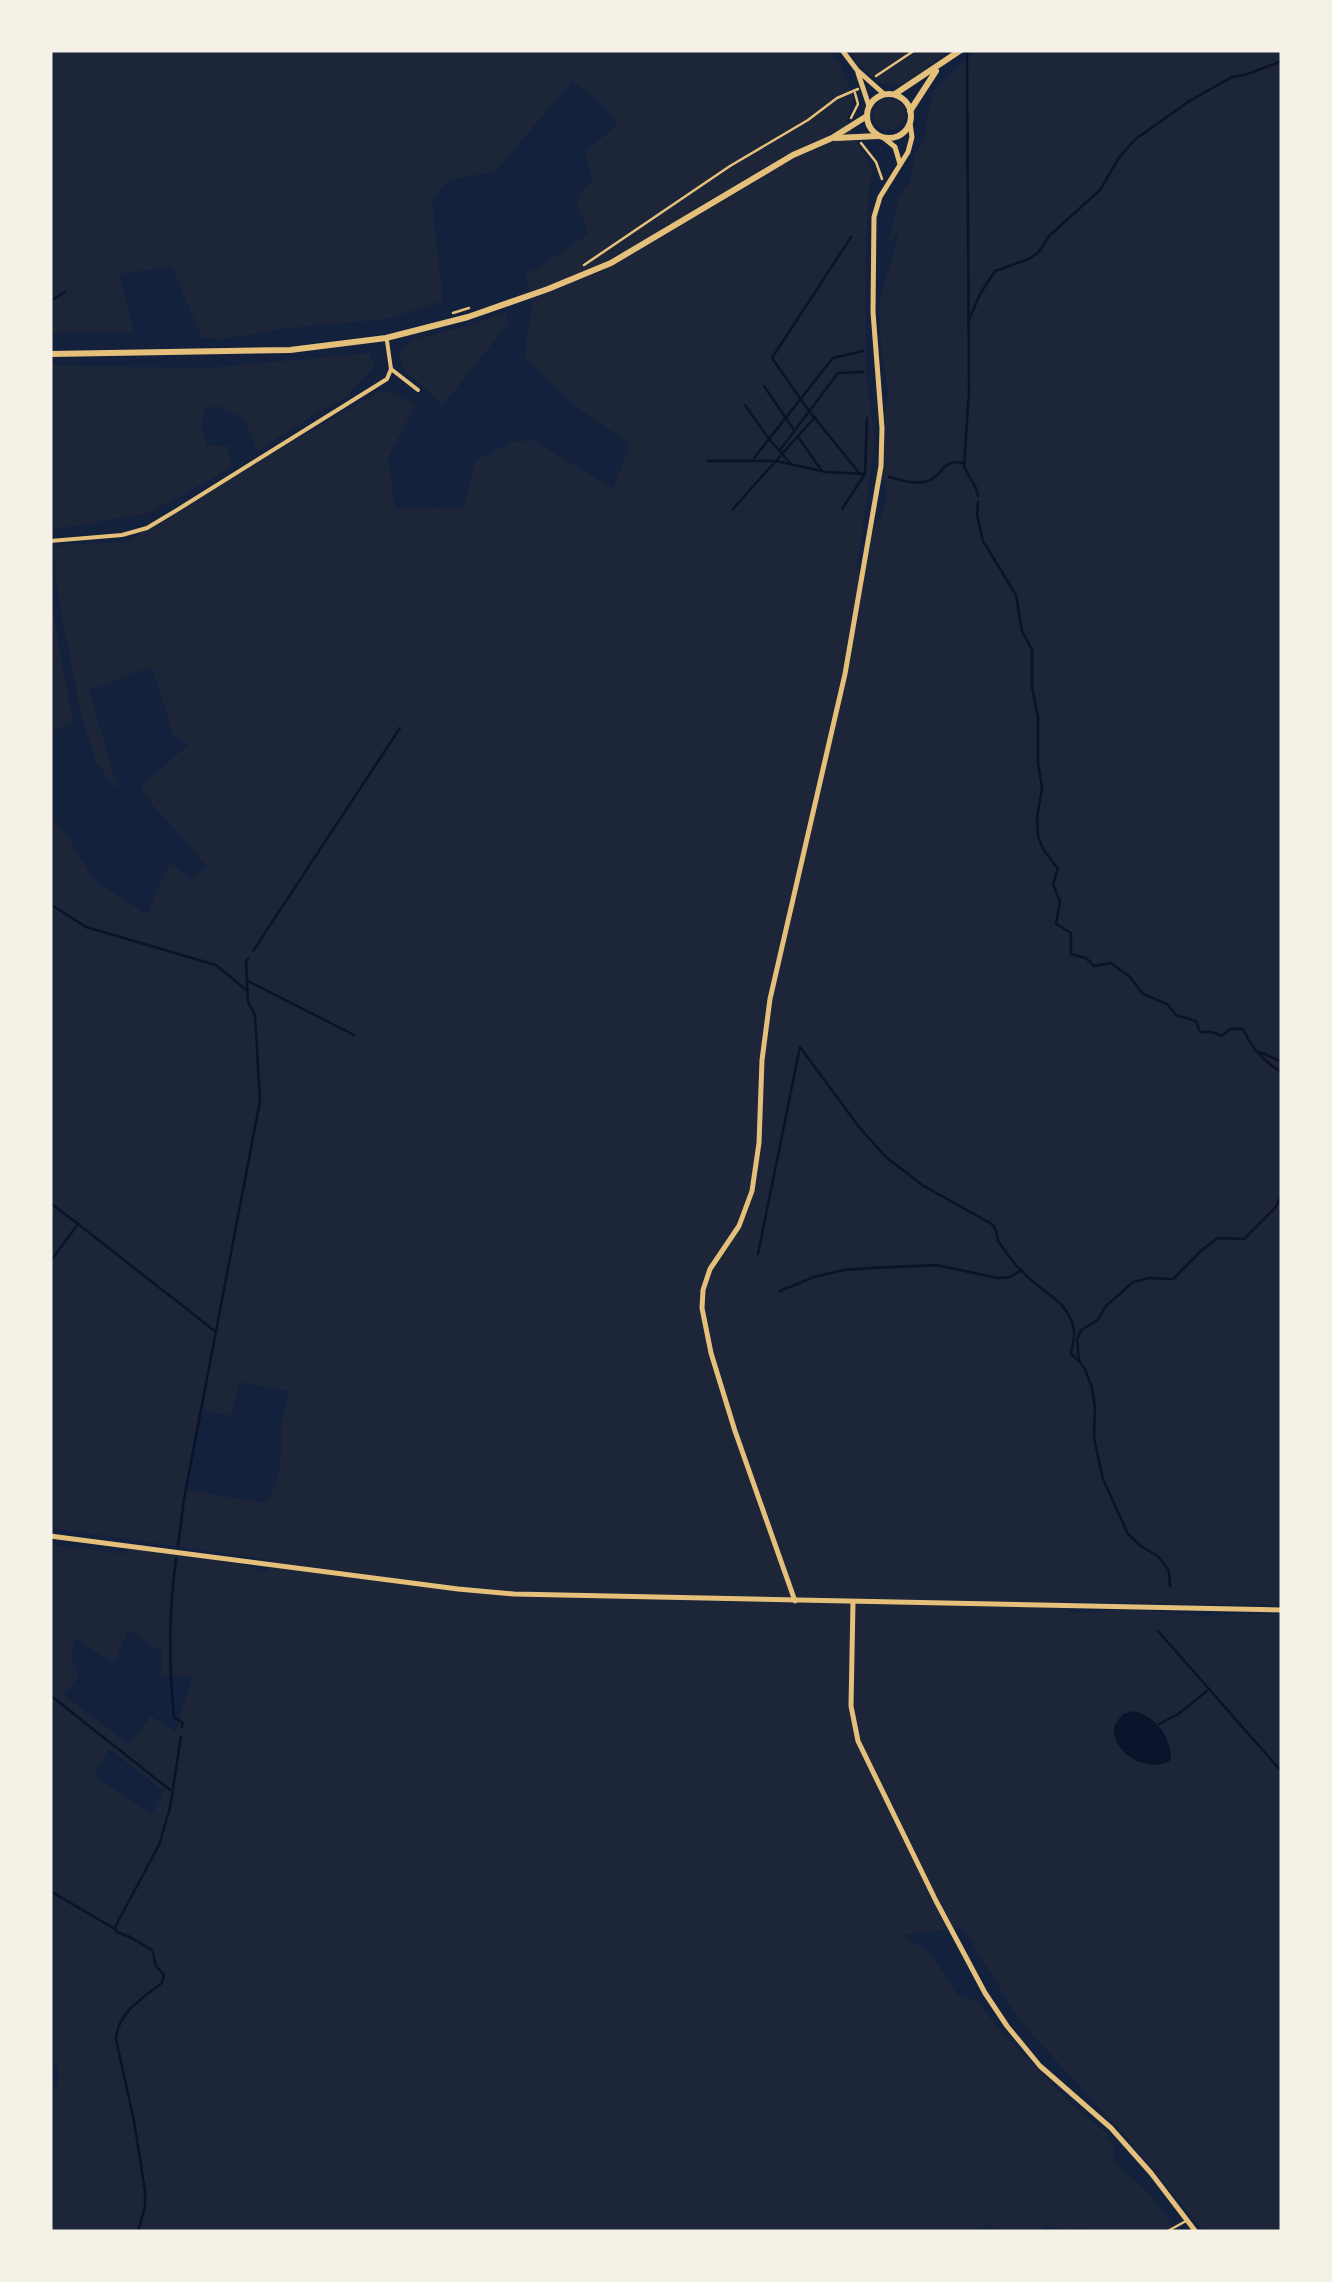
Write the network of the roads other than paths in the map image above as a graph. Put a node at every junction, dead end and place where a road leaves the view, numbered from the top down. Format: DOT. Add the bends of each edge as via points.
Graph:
graph roads {
  1 [pos="842,50"];
  2 [pos="961,50"];
  3 [pos="939,66"];
  4 [pos="857,70"];
  5 [pos="884,94"];
  6 [pos="894,94"];
  7 [pos="869,106"];
  8 [pos="910,111"];
  9 [pos="867,116"];
  10 [pos="910,123"];
  11 [pos="882,137"];
  12 [pos="832,138"];
  13 [pos="900,164"];
  14 [pos="386,338"];
  15 [pos="50,354"];
  16 [pos="391,368"];
  17 [pos="418,390"];
  18 [pos="50,541"];
  19 [pos="50,1536"];
  20 [pos="795,1601"];
  21 [pos="853,1602"];
  22 [pos="1282,1610"];
  23 [pos="1187,2221"];
  24 [pos="1166,2232"];
  25 [pos="1196,2232"];
  1 -- 4 [label="street"];
  2 -- 3 [label="main road"];
  3 -- 6 [label="main road"];
  3 -- 8 [label="main road"];
  4 -- 5 [label="street"];
  4 -- 7 [label="street"];
  5 -- 6 [label="main road"];
  5 -- 7 [label="main road"];
  6 -- 8 [label="main road"];
  7 -- 9 [label="main road"];
  8 -- 10 [label="main road"];
  9 -- 11 [label="main road"];
  9 -- 12 [label="main road"];
  10 -- 11 [label="main road" via="897,136"];
  10 -- 13 [label="street" via="912,137"];
  11 -- 12 [label="main road"];
  11 -- 13 [label="street" via="895,147"];
  12 -- 14 [label="main road" via="611,263 468,317"];
  13 -- 20 [label="street" via="874,217 881,466 854,624 770,999 752,1191 703,1290 702,1317 715,1366"];
  14 -- 15 [label="main road" via="290,350"];
  14 -- 16 [label="street"];
  16 -- 17 [label="street"];
  16 -- 18 [label="street" via="387,379 146,528"];
  19 -- 20 [label="street" via="495,1592"];
  20 -- 21 [label="street"];
  21 -- 22 [label="street"];
  21 -- 23 [label="street" via="851,1706 858,1740 922,1875 1018,2039 1111,2128"];
  23 -- 24 [label="lane"];
  23 -- 25 [label="street"];
}
